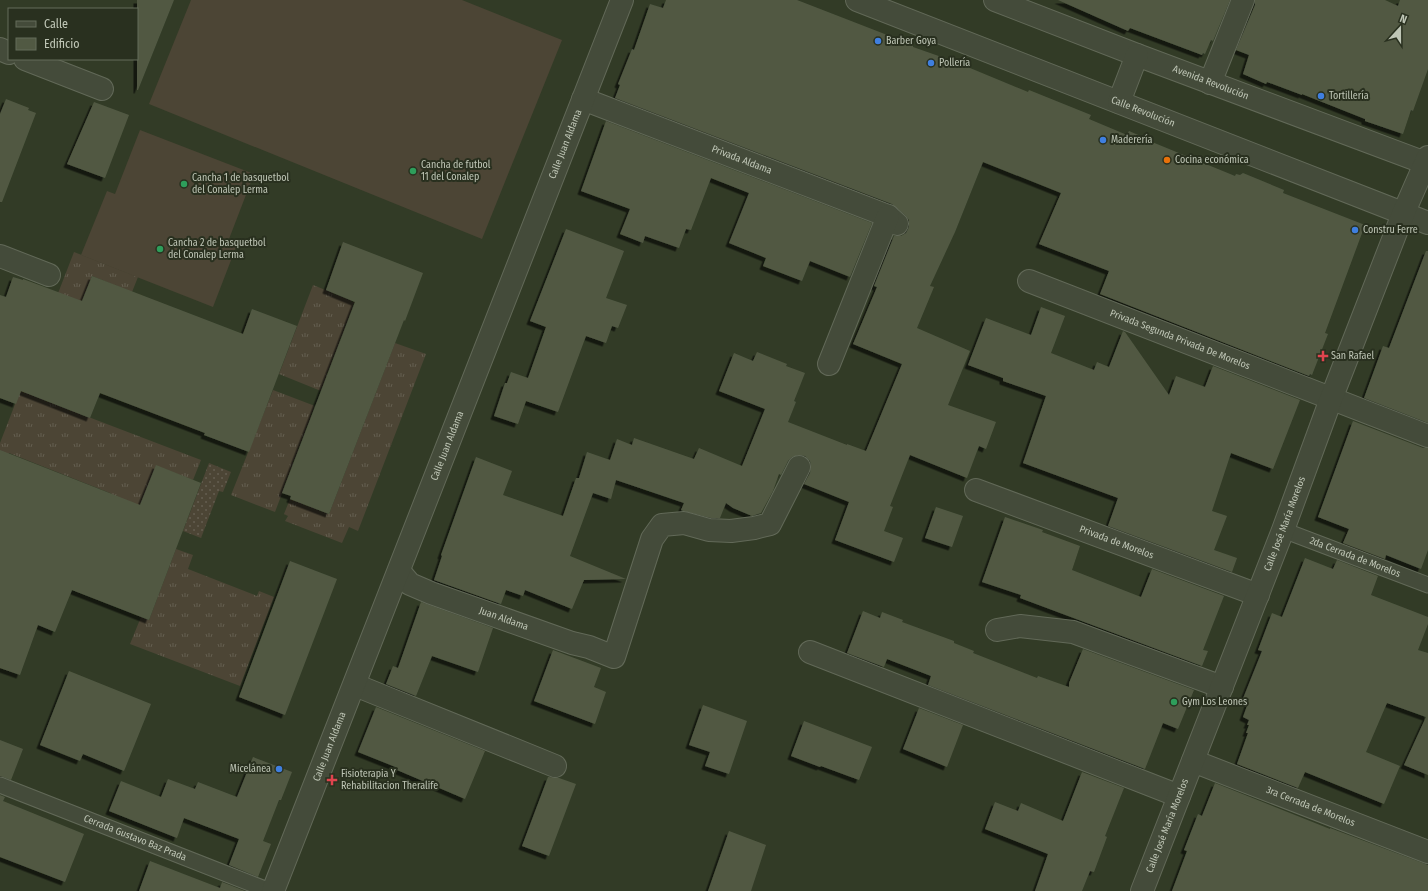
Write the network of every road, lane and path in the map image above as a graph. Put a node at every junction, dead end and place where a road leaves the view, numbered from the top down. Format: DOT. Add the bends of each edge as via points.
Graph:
graph roads {
  1 [pos="622,0"];
  2 [pos="857,0"];
  3 [pos="995,0"];
  4 [pos="1242,0"];
  5 [pos="1137,55"];
  6 [pos="28,60"];
  7 [pos="1210,83"];
  8 [pos="102,89"];
  9 [pos="583,99"];
  10 [pos="1119,102"];
  11 [pos="1427,161"];
  12 [pos="1403,214"];
  13 [pos="1428,223"];
  14 [pos="0,256"];
  15 [pos="49,275"];
  16 [pos="1029,281"];
  17 [pos="829,364"];
  18 [pos="1332,399"];
  19 [pos="1428,436"];
  20 [pos="799,467"];
  21 [pos="976,490"];
  22 [pos="1283,530"];
  23 [pos="398,571"];
  24 [pos="1428,585"];
  25 [pos="1258,594"];
  26 [pos="997,630"];
  27 [pos="810,652"];
  28 [pos="355,685"];
  29 [pos="1222,687"];
  30 [pos="1192,761"];
  31 [pos="555,766"];
  32 [pos="0,785"];
  33 [pos="1179,796"];
  34 [pos="1428,852"];
  35 [pos="272,891"];
  36 [pos="1142,891"];
  1 -- 9 [label="street, Calle Juan Aldama"];
  2 -- 10 [label="street, Calle Revolución"];
  3 -- 5 [label="street, Avenida Revolución"];
  4 -- 7 [label="street"];
  5 -- 7 [label="street, Avenida Revolución"];
  5 -- 10 [label="street"];
  6 -- 8 [label="street"];
  7 -- 11 [label="street, Avenida Revolución"];
  9 -- 17 [label="street, Privada Aldama" via="893,220"];
  9 -- 23 [label="street, Calle Juan Aldama"];
  10 -- 12 [label="street, Calle Revolución"];
  11 -- 12 [label="street, Calle José María Morelos"];
  12 -- 13 [label="street, Calle Revolución"];
  12 -- 18 [label="street, Calle José María Morelos"];
  14 -- 15 [label="street"];
  16 -- 18 [label="street, Privada Segunda Privada De Morelos"];
  18 -- 19 [label="street, Privada Segunda Privada De Morelos"];
  18 -- 22 [label="street, Calle José María Morelos"];
  20 -- 23 [label="street, Juan Aldama" via="770,524 731,531 709,530 684,523 662,525 652,539 614,657 431,593 410,584"];
  21 -- 25 [label="street, Privada de Morelos"];
  22 -- 24 [label="lane, 2da Cerrada de Morelos"];
  22 -- 25 [label="street, Calle José María Morelos"];
  23 -- 28 [label="street, Calle Juan Aldama"];
  25 -- 29 [label="street, Calle José María Morelos"];
  26 -- 29 [label="street" via="1020,626 1073,632"];
  27 -- 33 [label="street"];
  28 -- 31 [label="street"];
  28 -- 35 [label="street, Calle Juan Aldama"];
  29 -- 30 [label="street, Calle José María Morelos"];
  30 -- 33 [label="street, Calle José María Morelos"];
  30 -- 34 [label="street, 3ra Cerrada de Morelos"];
  32 -- 35 [label="lane, Cerrada Gustavo Baz Prada"];
  33 -- 36 [label="street, Calle José María Morelos"];
}
